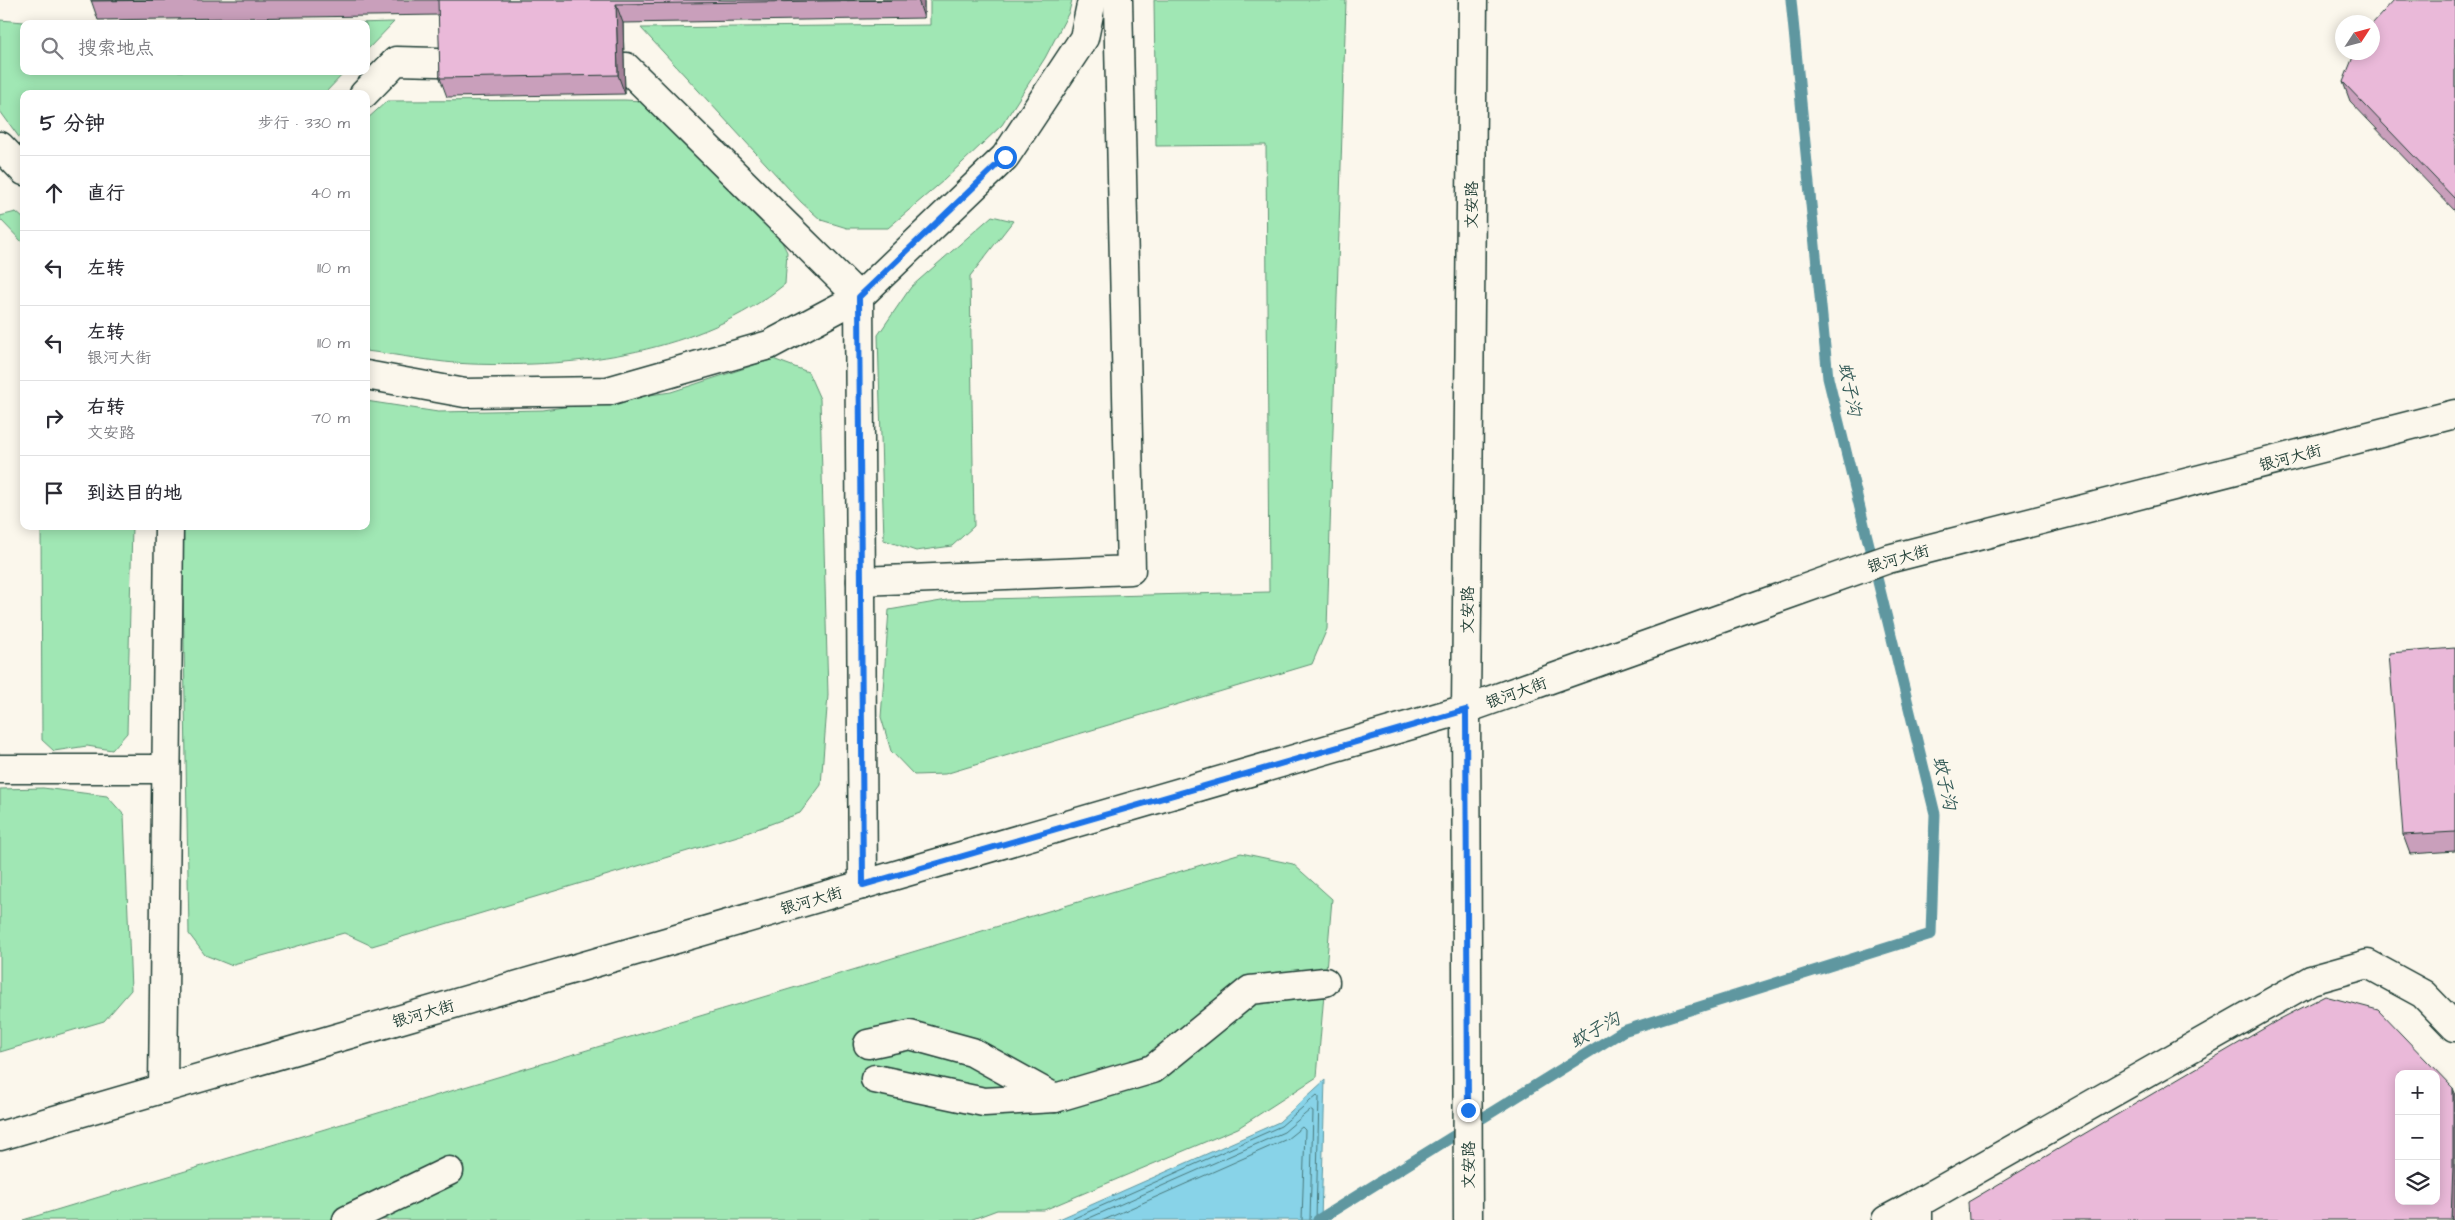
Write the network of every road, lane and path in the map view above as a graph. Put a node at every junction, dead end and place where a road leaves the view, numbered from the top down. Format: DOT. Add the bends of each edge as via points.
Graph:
graph roads {
  1 [pos="1092,0"];
  2 [pos="1118,0"];
  3 [pos="1473,0"];
  4 [pos="502,64"];
  5 [pos="559,65"];
  6 [pos="368,90"];
  7 [pos="0,146"];
  8 [pos="15,172"];
  9 [pos="859,297"];
  10 [pos="370,376"];
  11 [pos="2455,414"];
  12 [pos="169,530"];
  13 [pos="861,581"];
  14 [pos="1466,710"];
  15 [pos="0,769"];
  16 [pos="166,769"];
  17 [pos="863,885"];
  18 [pos="1325,982"];
  19 [pos="2455,1027"];
  20 [pos="868,1044"];
  21 [pos="875,1079"];
  22 [pos="163,1089"];
  23 [pos="1055,1098"];
  24 [pos="0,1136"];
  25 [pos="450,1171"];
  26 [pos="1918,1211"];
  27 [pos="347,1220"];
  28 [pos="1468,1220"];
  29 [pos="1886,1220"];
  1 -- 9 [label="street" via="1084,38 1005,157"];
  2 -- 13 [label="street" via="1131,570"];
  3 -- 14 [label="street, 文安路"];
  4 -- 6 [label="street" via="396,61"];
  5 -- 9 [label="street" via="626,67"];
  7 -- 8 [label="street"];
  9 -- 10 [label="street" via="769,344 608,391 465,393"];
  9 -- 13 [label="street"];
  11 -- 14 [label="street, 银河大街" via="1888,559"];
  12 -- 16 [label="street"];
  13 -- 17 [label="street"];
  14 -- 17 [label="street, 银河大街"];
  14 -- 28 [label="street, 文安路"];
  15 -- 16 [label="street"];
  16 -- 22 [label="street"];
  17 -- 22 [label="street, 银河大街"];
  18 -- 23 [label="street" via="1250,990 1153,1069"];
  19 -- 26 [label="street" via="2423,994 2368,964 2311,980"];
  20 -- 23 [label="street" via="910,1035 972,1052"];
  21 -- 23 [label="street" via="984,1102"];
  22 -- 24 [label="street, 银河大街"];
  25 -- 27 [label="street"];
  26 -- 29 [label="street"];
}
